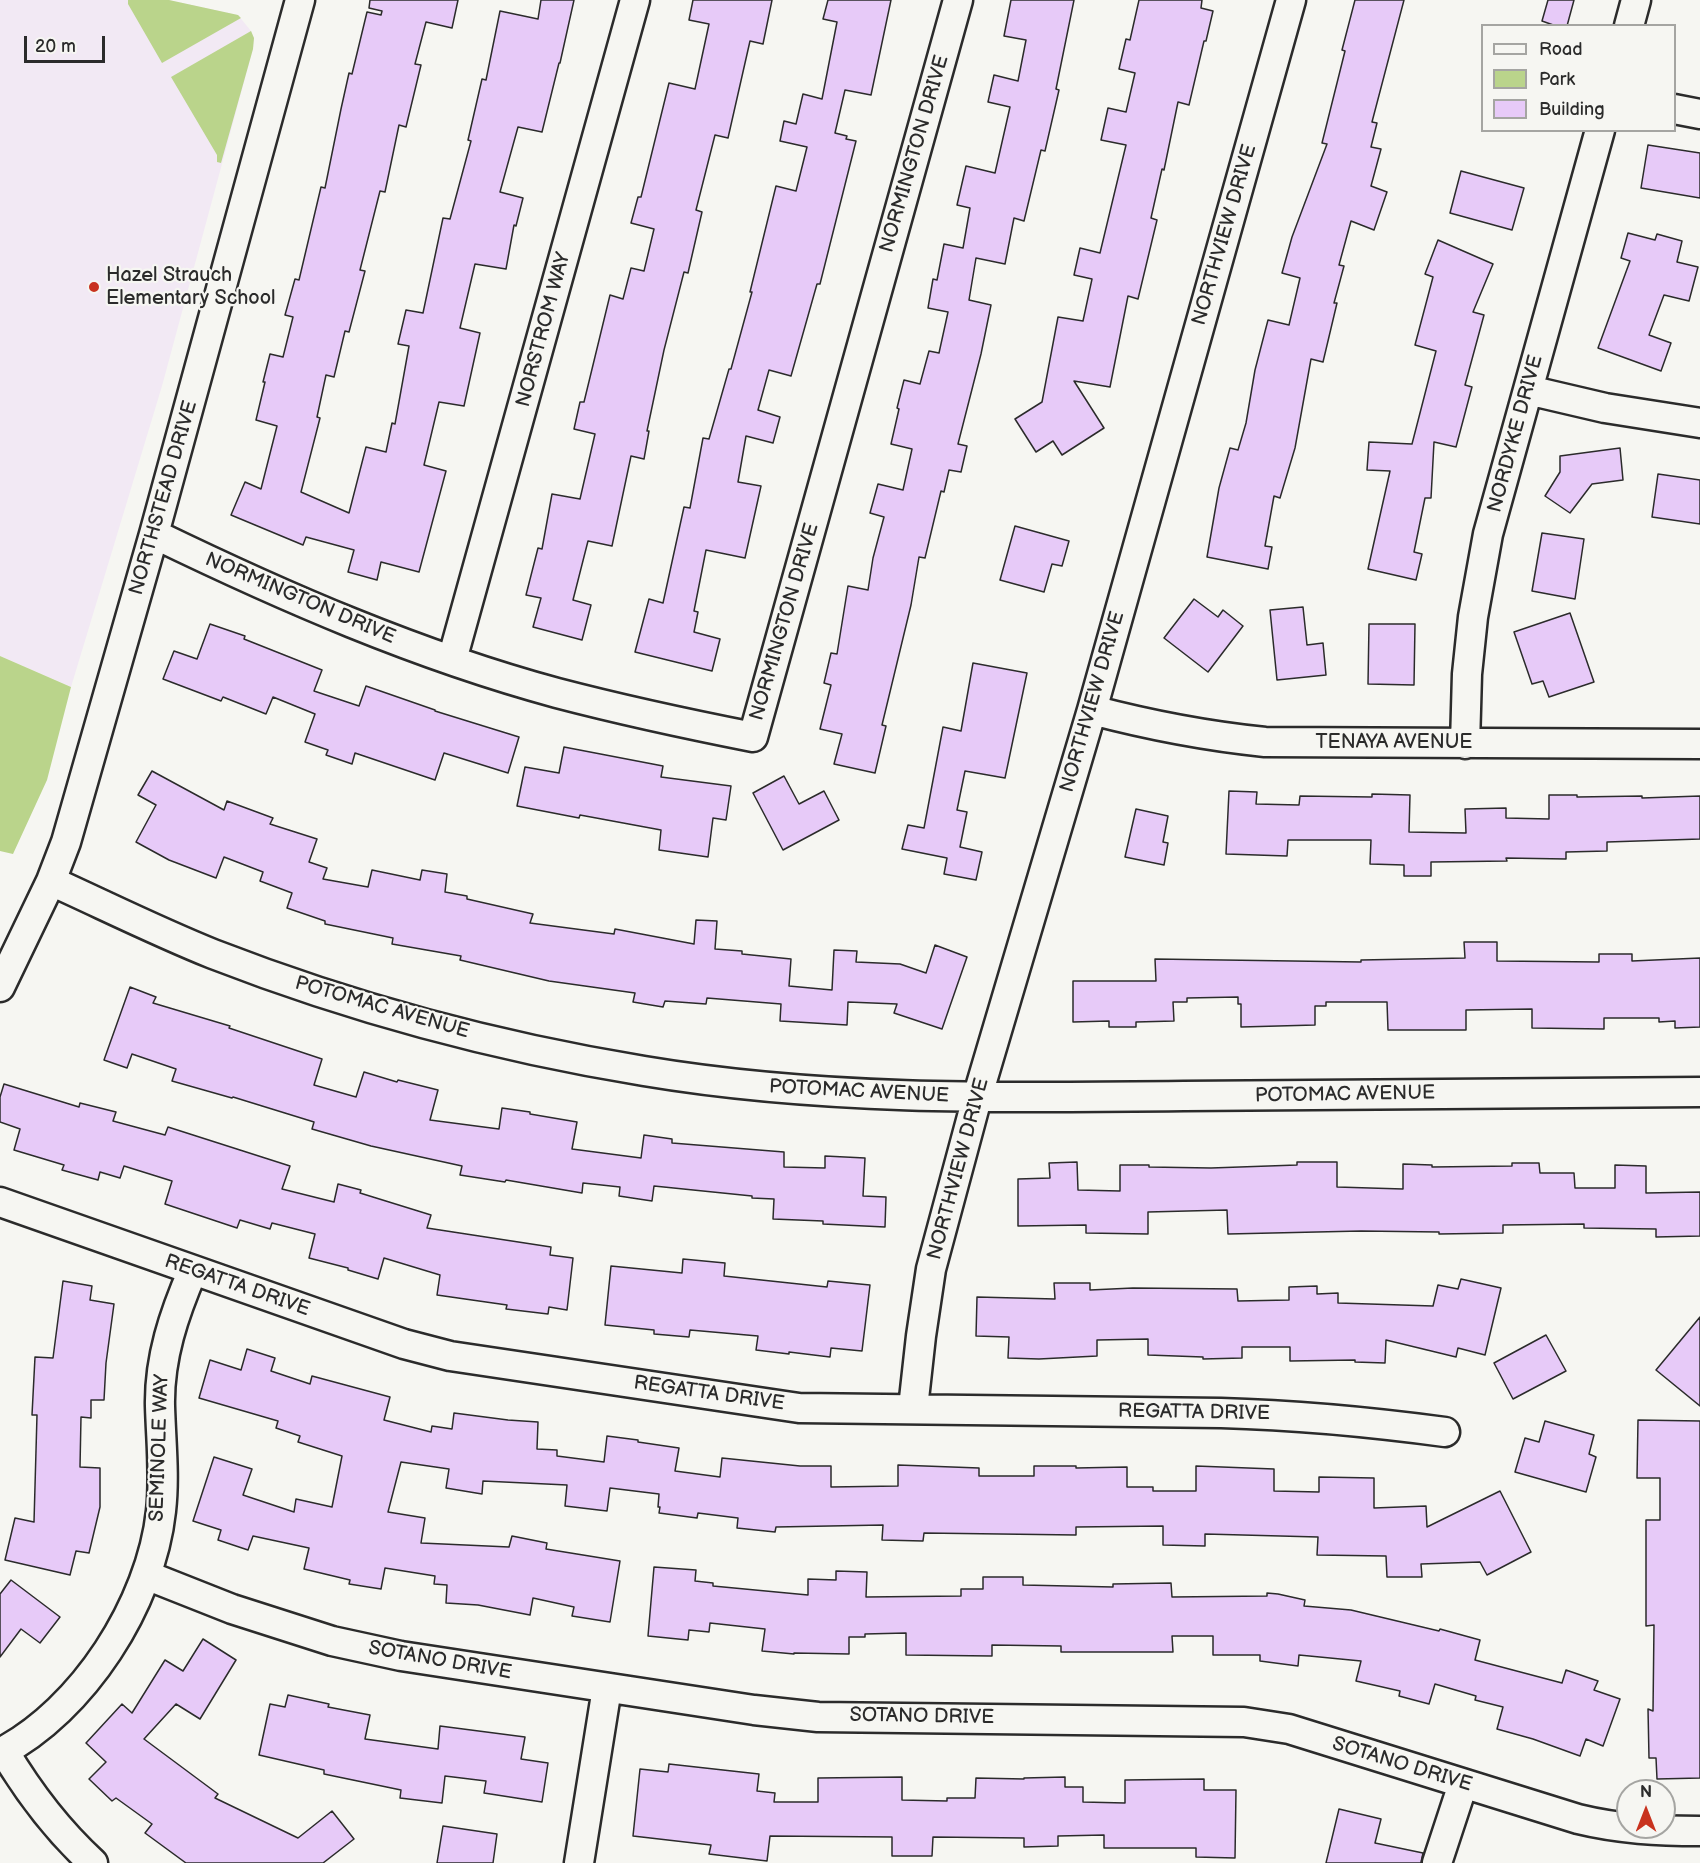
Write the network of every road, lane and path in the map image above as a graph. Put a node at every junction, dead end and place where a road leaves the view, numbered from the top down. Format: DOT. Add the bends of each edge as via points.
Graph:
graph roads {
  1 [pos="300,0"];
  2 [pos="635,0"];
  3 [pos="958,0"];
  4 [pos="1291,0"];
  5 [pos="1636,0"];
  6 [pos="1630,24"];
  7 [pos="1676,109"];
  8 [pos="1700,114"];
  9 [pos="1599,132"];
  10 [pos="1528,390"];
  11 [pos="1700,423"];
  12 [pos="154,534"];
  13 [pos="452,660"];
  14 [pos="1092,710"];
  15 [pos="1465,744"];
  16 [pos="1700,744"];
  17 [pos="51,881"];
  18 [pos="0,987"];
  19 [pos="1700,1092"];
  20 [pos="978,1098"];
  21 [pos="0,1202"];
  22 [pos="194,1270"];
  23 [pos="913,1408"];
  24 [pos="1445,1432"];
  25 [pos="146,1575"];
  26 [pos="607,1688"];
  27 [pos="2,1752"];
  28 [pos="1463,1784"];
  29 [pos="1700,1831"];
  30 [pos="93,1863"];
  31 [pos="579,1863"];
  32 [pos="1437,1863"];
  1 -- 12 [label="street, NORTHSTEAD DRIVE"];
  2 -- 13 [label="street, NORSTROM WAY"];
  3 -- 13 [label="street, NORMINGTON DRIVE" via="753,737 555,692"];
  4 -- 14 [label="street, NORTHVIEW DRIVE"];
  5 -- 6 [label="street"];
  7 -- 8 [label="street"];
  9 -- 10 [label="street, NORDYKE DRIVE"];
  10 -- 11 [label="street" via="1605,408"];
  10 -- 15 [label="street, NORDYKE DRIVE" via="1488,534 1473,617"];
  12 -- 13 [label="street, NORMINGTON DRIVE" via="352,624"];
  12 -- 17 [label="street, NORTHSTEAD DRIVE" via="66,842"];
  14 -- 15 [label="street, TENAYA AVENUE" via="1142,723 1255,741"];
  14 -- 20 [label="street, NORTHVIEW DRIVE"];
  15 -- 16 [label="street, TENAYA AVENUE"];
  17 -- 18 [label="street, NORTHSTEAD DRIVE"];
  17 -- 20 [label="street, POTOMAC AVENUE" via="210,952 316,991 534,1050 758,1087"];
  19 -- 20 [label="street, POTOMAC AVENUE"];
  20 -- 23 [label="street, NORTHVIEW DRIVE" via="931,1269"];
  21 -- 22 [label="street, REGATTA DRIVE"];
  22 -- 23 [label="street, REGATTA DRIVE" via="404,1344 450,1356 799,1408"];
  22 -- 25 [label="street, SEMINOLE WAY" via="169,1331 162,1368 161,1512"];
  23 -- 24 [label="street, REGATTA DRIVE" via="1290,1415"];
  25 -- 26 [label="street, SOTANO DRIVE" via="232,1609 332,1641 401,1656"];
  25 -- 27 [label="street, SEMINOLE WAY" via="126,1622 102,1661 39,1727"];
  26 -- 28 [label="street, SOTANO DRIVE" via="818,1717 1244,1722 1289,1730"];
  26 -- 31 [label="street"];
  27 -- 30 [label="street" via="45,1813"];
  28 -- 29 [label="street, SOTANO DRIVE" via="1608,1826"];
  28 -- 32 [label="street"];
}
